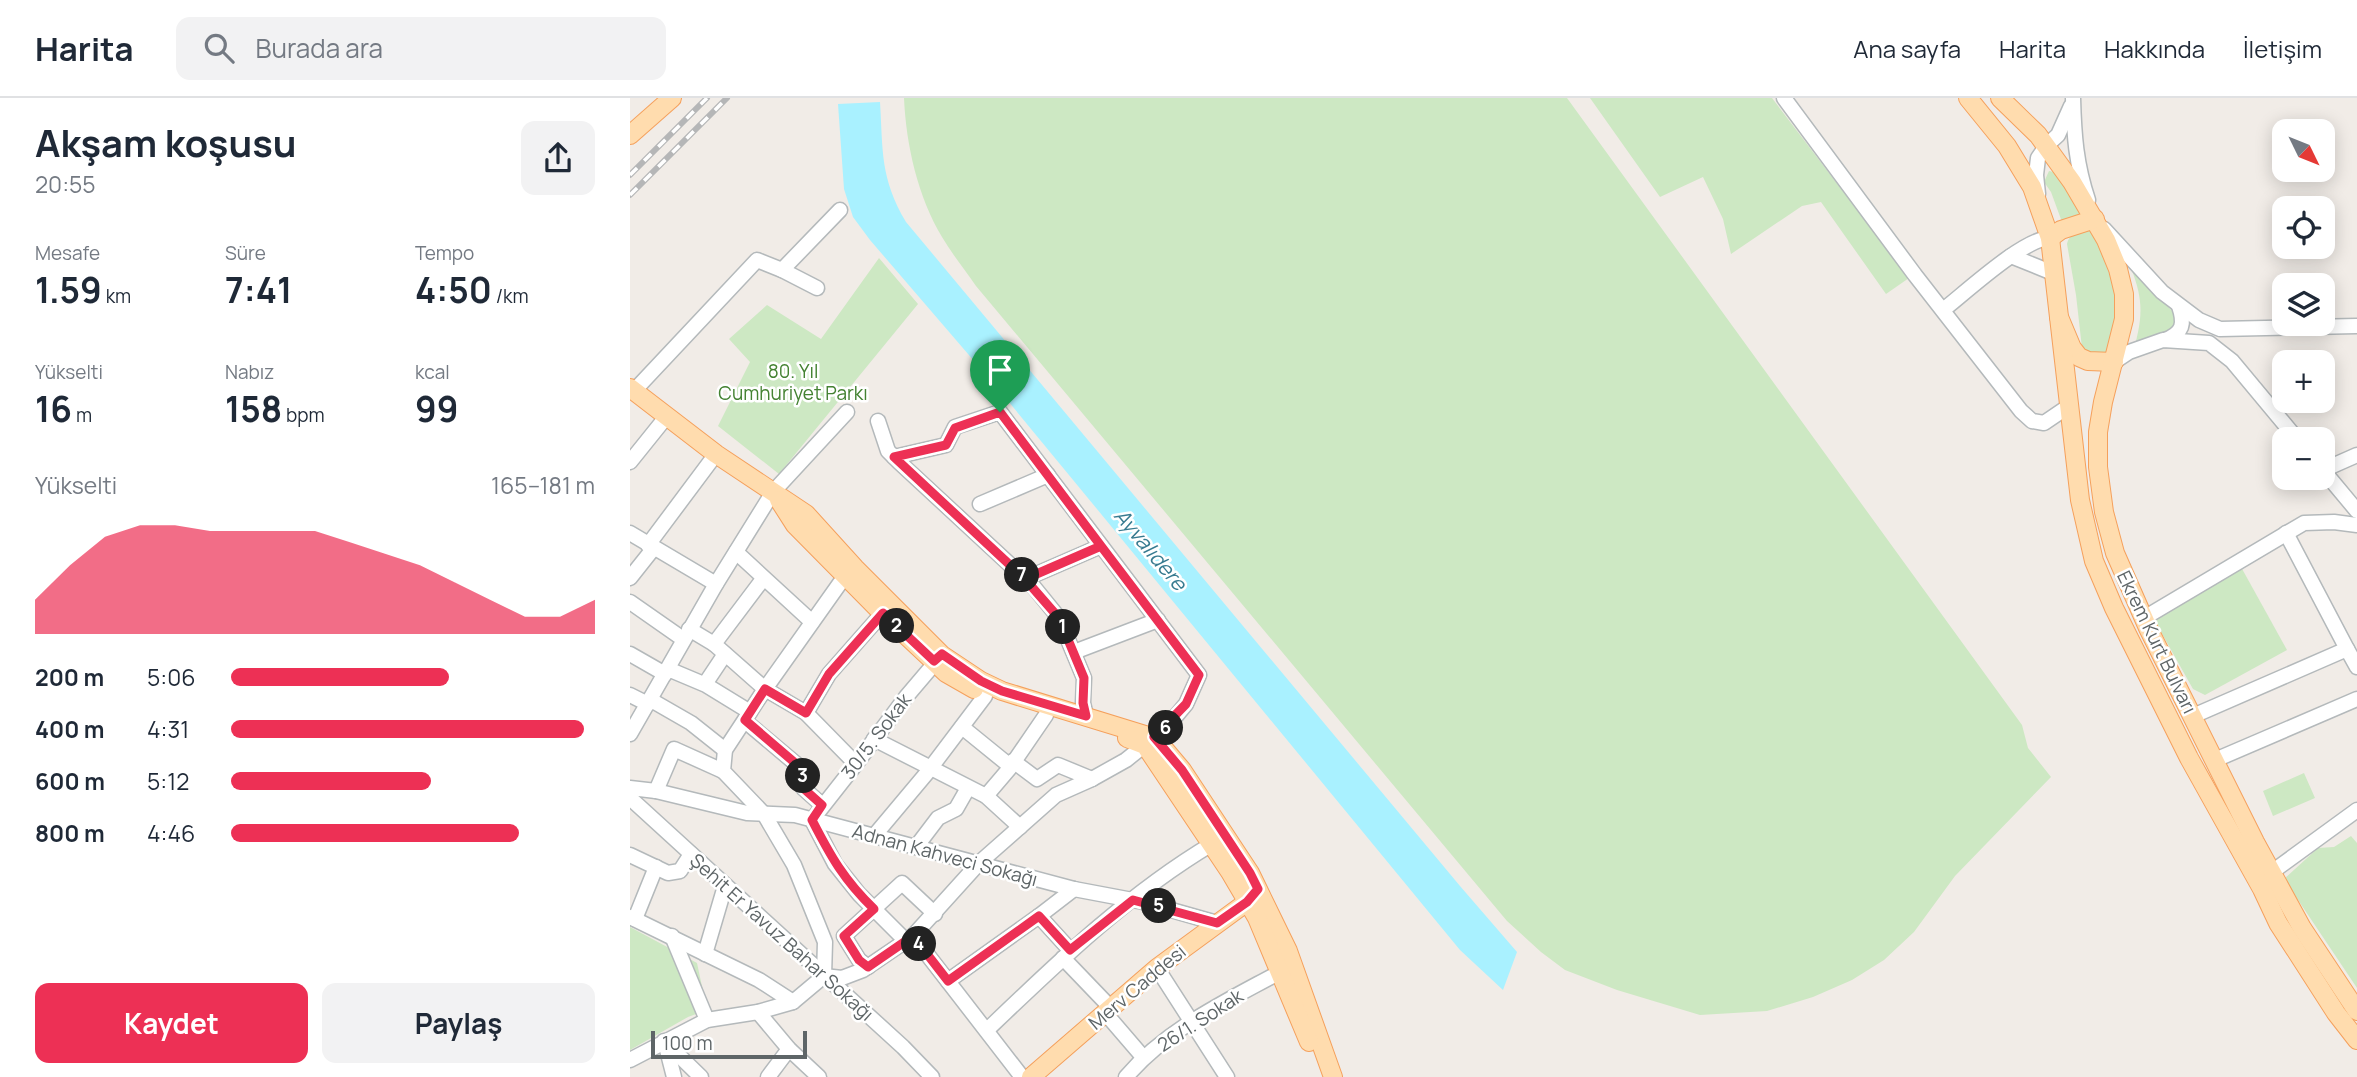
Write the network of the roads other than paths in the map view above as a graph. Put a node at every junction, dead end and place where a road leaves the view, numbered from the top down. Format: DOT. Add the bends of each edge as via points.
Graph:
graph roads {
  1 [pos="672,98"];
  2 [pos="1784,98"];
  3 [pos="1968,98"];
  4 [pos="2000,98"];
  5 [pos="2073,98"];
  6 [pos="2010,105"];
  7 [pos="630,126"];
  8 [pos="630,135"];
  9 [pos="2047,145"];
  10 [pos="2039,205"];
  11 [pos="840,209"];
  12 [pos="2095,219"];
  13 [pos="2050,238"];
  14 [pos="2011,256"];
  15 [pos="782,270"];
  16 [pos="2053,273"];
  17 [pos="817,288"];
  18 [pos="2179,306"];
  19 [pos="1943,310"];
  20 [pos="2059,317"];
  21 [pos="2357,326"];
  22 [pos="2220,330"];
  23 [pos="2163,340"];
  24 [pos="2209,343"];
  25 [pos="2114,362"];
  26 [pos="632,390"];
  27 [pos="2069,405"];
  28 [pos="847,412"];
  29 [pos="667,416"];
  30 [pos="877,421"];
  31 [pos="2287,427"];
  32 [pos="716,454"];
  33 [pos="2357,455"];
  34 [pos="894,457"];
  35 [pos="630,462"];
  36 [pos="2335,465"];
  37 [pos="1048,475"];
  38 [pos="2335,484"];
  39 [pos="773,492"];
  40 [pos="981,504"];
  41 [pos="2357,511"];
  42 [pos="2357,525"];
  43 [pos="630,533"];
  44 [pos="2286,533"];
  45 [pos="1101,546"];
  46 [pos="651,547"];
  47 [pos="736,552"];
  48 [pos="845,576"];
  49 [pos="630,578"];
  50 [pos="763,579"];
  51 [pos="1025,579"];
  52 [pos="716,584"];
  53 [pos="630,602"];
  54 [pos="887,608"];
  55 [pos="2144,618"];
  56 [pos="1158,620"];
  57 [pos="812,622"];
  58 [pos="686,634"];
  59 [pos="714,644"];
  60 [pos="2347,649"];
  61 [pos="1074,652"];
  62 [pos="630,654"];
  63 [pos="725,654"];
  64 [pos="938,658"];
  65 [pos="2357,667"];
  66 [pos="666,672"];
  67 [pos="705,684"];
  68 [pos="765,689"];
  69 [pos="630,695"];
  70 [pos="985,696"];
  71 [pos="2357,699"];
  72 [pos="649,702"];
  73 [pos="806,713"];
  74 [pos="1046,715"];
  75 [pos="747,716"];
  76 [pos="1086,716"];
  77 [pos="2193,716"];
  78 [pos="962,727"];
  79 [pos="630,733"];
  80 [pos="874,739"];
  81 [pos="1150,741"];
  82 [pos="725,750"];
  83 [pos="2215,760"];
  84 [pos="1012,763"];
  85 [pos="856,764"];
  86 [pos="930,768"];
  87 [pos="723,771"];
  88 [pos="1092,779"];
  89 [pos="630,788"];
  90 [pos="968,788"];
  91 [pos="656,790"];
  92 [pos="986,796"];
  93 [pos="630,798"];
  94 [pos="822,805"];
  95 [pos="764,814"];
  96 [pos="2355,817"];
  97 [pos="812,820"];
  98 [pos="1020,827"];
  99 [pos="874,836"];
  100 [pos="1212,844"];
  101 [pos="916,847"];
  102 [pos="691,854"];
  103 [pos="630,855"];
  104 [pos="979,863"];
  105 [pos="656,867"];
  106 [pos="2272,872"];
  107 [pos="725,886"];
  108 [pos="1074,889"];
  109 [pos="1252,895"];
  110 [pos="1133,900"];
  111 [pos="874,909"];
  112 [pos="935,914"];
  113 [pos="1039,916"];
  114 [pos="632,918"];
  115 [pos="1217,923"];
  116 [pos="672,936"];
  117 [pos="910,939"];
  118 [pos="705,954"];
  119 [pos="1067,954"];
  120 [pos="868,967"];
  121 [pos="1157,968"];
  122 [pos="1280,972"];
  123 [pos="824,976"];
  124 [pos="948,981"];
  125 [pos="793,1002"];
  126 [pos="1108,1011"];
  127 [pos="758,1012"];
  128 [pos="2357,1012"];
  129 [pos="707,1020"];
  130 [pos="1192,1020"];
  131 [pos="987,1030"];
  132 [pos="2357,1040"];
  133 [pos="664,1041"];
  134 [pos="789,1049"];
  135 [pos="1143,1057"];
  136 [pos="630,1060"];
  137 [pos="674,1077"];
  138 [pos="701,1077"];
  139 [pos="768,1077"];
  140 [pos="820,1077"];
  141 [pos="932,1077"];
  142 [pos="1022,1077"];
  143 [pos="1031,1077"];
  144 [pos="1126,1077"];
  145 [pos="1227,1077"];
  146 [pos="1323,1077"];
  147 [pos="1333,1077"];
  1 -- 7 [label="main road"];
  1 -- 8 [label="main road"];
  2 -- 19 [label="street"];
  3 -- 10 [label="main road" via="2007,146"];
  4 -- 6 [label="main road, Ekrem Kurt Bulvarı"];
  5 -- 9 [label="street" via="2058,135"];
  5 -- 12 [label="street" via="2078,170"];
  6 -- 9 [label="main road, Ekrem Kurt Bulvarı"];
  9 -- 10 [label="street" via="2038,158"];
  9 -- 12 [label="main road, Ekrem Kurt Bulvarı"];
  10 -- 13 [label="main road"];
  11 -- 15 [label="street"];
  12 -- 13 [label="main road"];
  12 -- 18 [label="street"];
  12 -- 25 [label="main road, Ekrem Kurt Bulvarı" via="2124,294 2124,319"];
  13 -- 14 [label="street" via="2040,238"];
  13 -- 16 [label="main road"];
  14 -- 16 [label="street"];
  14 -- 19 [label="street"];
  15 -- 17 [label="street"];
  15 -- 26 [label="street" via="757,260"];
  16 -- 20 [label="main road"];
  18 -- 22 [label="street"];
  18 -- 23 [label="street" via="2182,328"];
  19 -- 27 [label="street" via="2032,421 2044,423"];
  20 -- 25 [label="main road" via="2078,357"];
  20 -- 27 [label="main road, Ekrem Kurt Bulvarı"];
  21 -- 22 [label="street"];
  22 -- 24 [label="street"];
  23 -- 24 [label="street"];
  23 -- 25 [label="street"];
  24 -- 31 [label="street" via="2232,361"];
  25 -- 55 [label="main road, Ekrem Kurt Bulvarı" via="2098,432 2098,467 2115,553"];
  26 -- 29 [label="main road"];
  27 -- 132 [label="main road, Ekrem Kurt Bulvarı" via="2080,500 2094,561 2114,608 2278,923"];
  28 -- 39 [label="street"];
  29 -- 32 [label="main road"];
  29 -- 35 [label="street"];
  30 -- 34 [label="street"];
  32 -- 39 [label="main road"];
  32 -- 46 [label="street"];
  33 -- 36 [label="street"];
  34 -- 37 [label="street" via="946,445 955,428 1000,412"];
  34 -- 51 [label="street"];
  37 -- 40 [label="street"];
  37 -- 45 [label="street"];
  38 -- 41 [label="street"];
  39 -- 47 [label="street"];
  39 -- 48 [label="main road" via="795,525"];
  39 -- 54 [label="main road" via="806,514"];
  42 -- 44 [label="street" via="2305,523"];
  43 -- 46 [label="street"];
  44 -- 55 [label="street"];
  44 -- 60 [label="street"];
  45 -- 51 [label="street"];
  45 -- 56 [label="street"];
  46 -- 49 [label="street"];
  46 -- 52 [label="street"];
  47 -- 50 [label="street"];
  47 -- 52 [label="street"];
  48 -- 54 [label="main road"];
  48 -- 57 [label="street"];
  50 -- 57 [label="street"];
  50 -- 59 [label="street"];
  51 -- 61 [label="street" via="1059,618"];
  52 -- 58 [label="street"];
  53 -- 58 [label="street"];
  54 -- 64 [label="main road"];
  54 -- 73 [label="street" via="829,674"];
  55 -- 77 [label="main road, Ekrem Kurt Bulvarı"];
  56 -- 61 [label="street"];
  56 -- 81 [label="street" via="1199,675 1186,704"];
  57 -- 68 [label="street"];
  58 -- 59 [label="street"];
  58 -- 66 [label="street"];
  59 -- 63 [label="street"];
  60 -- 65 [label="street"];
  60 -- 77 [label="street"];
  61 -- 76 [label="street" via="1084,678"];
  62 -- 66 [label="street"];
  63 -- 67 [label="street"];
  63 -- 68 [label="street"];
  64 -- 70 [label="main road" via="946,673"];
  64 -- 76 [label="main road" via="1002,691"];
  64 -- 80 [label="street, 30/5. Sokak"];
  66 -- 67 [label="street"];
  66 -- 72 [label="street"];
  67 -- 75 [label="street"];
  68 -- 73 [label="street"];
  68 -- 75 [label="street"];
  69 -- 72 [label="street"];
  70 -- 74 [label="main road"];
  70 -- 78 [label="street"];
  71 -- 83 [label="street"];
  72 -- 79 [label="street"];
  72 -- 82 [label="street" via="691,723"];
  73 -- 85 [label="street"];
  74 -- 81 [label="main road"];
  74 -- 84 [label="street"];
  75 -- 82 [label="street"];
  75 -- 94 [label="street" via="801,768 803,788"];
  76 -- 81 [label="main road"];
  77 -- 83 [label="main road, Ekrem Kurt Bulvarı"];
  78 -- 84 [label="street"];
  78 -- 86 [label="street"];
  80 -- 85 [label="street, 30/5. Sokak"];
  80 -- 86 [label="street"];
  81 -- 88 [label="street"];
  81 -- 100 [label="main road"];
  81 -- 109 [label="main road" via="1182,770 1250,873"];
  82 -- 87 [label="street"];
  83 -- 106 [label="main road, Ekrem Kurt Bulvarı"];
  84 -- 88 [label="street" via="1037,779 1058,765"];
  84 -- 92 [label="street"];
  85 -- 94 [label="street, 30/5. Sokak"];
  86 -- 90 [label="street"];
  86 -- 99 [label="street"];
  87 -- 91 [label="street" via="674,749"];
  87 -- 95 [label="street"];
  88 -- 98 [label="street" via="1056,795"];
  89 -- 91 [label="street, Adnan Kahveci Sokağı"];
  90 -- 92 [label="street"];
  90 -- 101 [label="street" via="956,809 938,818"];
  91 -- 95 [label="street, Adnan Kahveci Sokağı"];
  92 -- 98 [label="street"];
  93 -- 102 [label="street, Şehit Er Yavuz Bahar Sokağı"];
  94 -- 97 [label="street, 30/5. Sokak"];
  95 -- 97 [label="street, Adnan Kahveci Sokağı"];
  95 -- 123 [label="street" via="794,866 825,942"];
  96 -- 106 [label="street"];
  97 -- 99 [label="street, Adnan Kahveci Sokağı"];
  97 -- 111 [label="street" via="835,864"];
  98 -- 104 [label="street"];
  99 -- 101 [label="street, Adnan Kahveci Sokağı"];
  100 -- 109 [label="main road"];
  100 -- 110 [label="street" via="1173,867"];
  101 -- 104 [label="street, Adnan Kahveci Sokağı"];
  102 -- 105 [label="street" via="680,871 668,873"];
  102 -- 107 [label="street, Şehit Er Yavuz Bahar Sokağı"];
  103 -- 105 [label="street"];
  104 -- 108 [label="street, Adnan Kahveci Sokağı"];
  104 -- 112 [label="street"];
  105 -- 114 [label="street"];
  106 -- 128 [label="main road, Ekrem Kurt Bulvarı"];
  107 -- 118 [label="street"];
  107 -- 123 [label="street, Şehit Er Yavuz Bahar Sokağı"];
  108 -- 110 [label="street, Adnan Kahveci Sokağı"];
  108 -- 113 [label="street"];
  109 -- 115 [label="main road, Merv Caddesi"];
  109 -- 122 [label="main road"];
  109 -- 147 [label="main road" via="1288,951"];
  110 -- 115 [label="street, Adnan Kahveci Sokağı"];
  110 -- 119 [label="street"];
  111 -- 112 [label="street" via="902,883"];
  111 -- 117 [label="street"];
  111 -- 120 [label="street" via="844,936"];
  112 -- 117 [label="street"];
  113 -- 119 [label="street"];
  113 -- 124 [label="street"];
  114 -- 116 [label="street"];
  115 -- 121 [label="main road, Merv Caddesi"];
  116 -- 118 [label="street"];
  116 -- 129 [label="street"];
  117 -- 120 [label="street"];
  117 -- 124 [label="street"];
  118 -- 125 [label="street"];
  119 -- 126 [label="street"];
  119 -- 131 [label="street"];
  120 -- 123 [label="street" via="842,978"];
  121 -- 126 [label="main road, Merv Caddesi"];
  121 -- 130 [label="street"];
  122 -- 130 [label="street, 26/1. Sokak"];
  122 -- 146 [label="main road"];
  123 -- 125 [label="street"];
  123 -- 141 [label="street, Şehit Er Yavuz Bahar Sokağı"];
  124 -- 131 [label="street"];
  125 -- 127 [label="street"];
  126 -- 135 [label="street"];
  126 -- 143 [label="main road, Merv Caddesi"];
  127 -- 129 [label="street"];
  127 -- 134 [label="street"];
  129 -- 133 [label="street"];
  130 -- 135 [label="street, 26/1. Sokak"];
  130 -- 145 [label="street"];
  131 -- 142 [label="street"];
  133 -- 136 [label="street"];
  133 -- 137 [label="street"];
  133 -- 138 [label="street"];
  134 -- 139 [label="street"];
  134 -- 140 [label="street"];
  135 -- 144 [label="street, 26/1. Sokak"];
}
